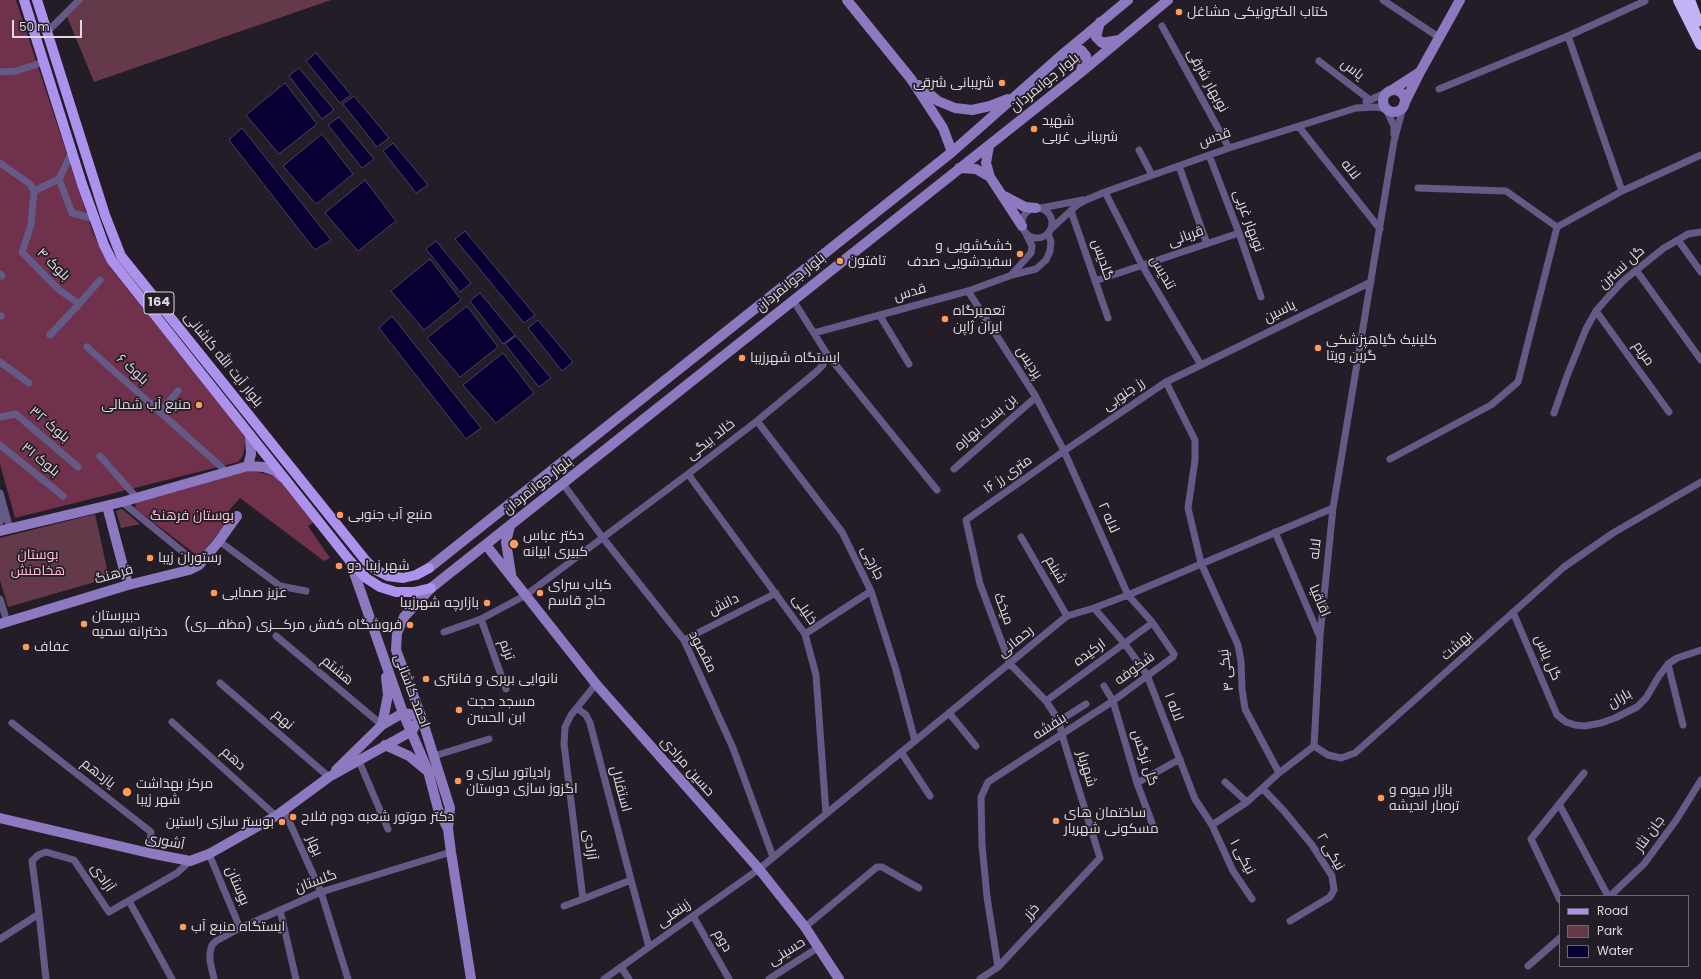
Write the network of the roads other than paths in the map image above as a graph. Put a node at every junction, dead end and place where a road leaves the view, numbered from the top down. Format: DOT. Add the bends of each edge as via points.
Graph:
graph roads {
  1 [pos="24,0"];
  2 [pos="37,0"];
  3 [pos="79,0"];
  4 [pos="847,0"];
  5 [pos="1128,0"];
  6 [pos="1168,0"];
  7 [pos="1383,0"];
  8 [pos="1460,0"];
  9 [pos="1679,0"];
  10 [pos="1689,0"];
  11 [pos="1645,1"];
  12 [pos="1100,22"];
  13 [pos="1162,26"];
  14 [pos="1701,31"];
  15 [pos="47,32"];
  16 [pos="1568,36"];
  17 [pos="1440,38"];
  18 [pos="1119,40"];
  19 [pos="1701,44"];
  20 [pos="1064,53"];
  21 [pos="1319,61"];
  22 [pos="44,62"];
  23 [pos="0,72"];
  24 [pos="1420,72"];
  25 [pos="1080,73"];
  26 [pos="911,79"];
  27 [pos="1439,89"];
  28 [pos="1389,91"];
  29 [pos="1017,95"];
  30 [pos="1370,100"];
  31 [pos="1404,104"];
  32 [pos="1356,108"];
  33 [pos="1386,109"];
  34 [pos="1299,127"];
  35 [pos="1394,141"];
  36 [pos="988,146"];
  37 [pos="1229,148"];
  38 [pos="1139,150"];
  39 [pos="72,152"];
  40 [pos="952,152"];
  41 [pos="1209,155"];
  42 [pos="1701,155"];
  43 [pos="0,163"];
  44 [pos="1179,166"];
  45 [pos="959,168"];
  46 [pos="1152,175"];
  47 [pos="990,177"];
  48 [pos="59,179"];
  49 [pos="1418,188"];
  50 [pos="34,191"];
  51 [pos="1622,191"];
  52 [pos="1105,192"];
  53 [pos="1001,194"];
  54 [pos="1086,200"];
  55 [pos="1039,208"];
  56 [pos="1071,211"];
  57 [pos="95,219"];
  58 [pos="1557,227"];
  59 [pos="1380,229"];
  60 [pos="1024,230"];
  61 [pos="1050,231"];
  62 [pos="1701,232"];
  63 [pos="1239,233"];
  64 [pos="1678,240"];
  65 [pos="1207,244"];
  66 [pos="1143,267"];
  67 [pos="1636,270"];
  68 [pos="1701,272"];
  69 [pos="1012,275"];
  70 [pos="100,280"];
  71 [pos="1095,281"];
  72 [pos="1371,282"];
  73 [pos="968,291"];
  74 [pos="1261,297"];
  75 [pos="793,300"];
  76 [pos="79,304"];
  77 [pos="1596,311"];
  78 [pos="880,316"];
  79 [pos="1108,318"];
  80 [pos="814,333"];
  81 [pos="50,335"];
  82 [pos="87,347"];
  83 [pos="827,354"];
  84 [pos="1701,360"];
  85 [pos="0,362"];
  86 [pos="909,364"];
  87 [pos="1201,365"];
  88 [pos="1166,382"];
  89 [pos="29,383"];
  90 [pos="178,391"];
  91 [pos="1036,397"];
  92 [pos="160,412"];
  93 [pos="1668,412"];
  94 [pos="1554,413"];
  95 [pos="0,417"];
  96 [pos="757,421"];
  97 [pos="250,435"];
  98 [pos="0,445"];
  99 [pos="1064,451"];
  100 [pos="100,456"];
  101 [pos="1390,459"];
  102 [pos="248,466"];
  103 [pos="78,467"];
  104 [pos="954,468"];
  105 [pos="227,472"];
  106 [pos="688,474"];
  107 [pos="288,482"];
  108 [pos="1701,482"];
  109 [pos="562,484"];
  110 [pos="937,490"];
  111 [pos="0,493"];
  112 [pos="63,496"];
  113 [pos="137,498"];
  114 [pos="122,502"];
  115 [pos="3,505"];
  116 [pos="107,506"];
  117 [pos="1333,508"];
  118 [pos="237,516"];
  119 [pos="966,520"];
  120 [pos="0,522"];
  121 [pos="510,526"];
  122 [pos="5,530"];
  123 [pos="1275,532"];
  124 [pos="1021,537"];
  125 [pos="603,538"];
  126 [pos="219,541"];
  127 [pos="486,545"];
  128 [pos="350,561"];
  129 [pos="1201,563"];
  130 [pos="199,565"];
  131 [pos="429,568"];
  132 [pos="511,576"];
  133 [pos="128,585"];
  134 [pos="430,588"];
  135 [pos="306,591"];
  136 [pos="870,591"];
  137 [pos="776,593"];
  138 [pos="526,595"];
  139 [pos="1128,595"];
  140 [pos="0,599"];
  141 [pos="1094,608"];
  142 [pos="1513,612"];
  143 [pos="1067,616"];
  144 [pos="481,619"];
  145 [pos="4,623"];
  146 [pos="1148,626"];
  147 [pos="444,632"];
  148 [pos="806,634"];
  149 [pos="276,636"];
  150 [pos="1320,636"];
  151 [pos="684,640"];
  152 [pos="1125,644"];
  153 [pos="1701,650"];
  154 [pos="1173,655"];
  155 [pos="385,663"];
  156 [pos="1010,664"];
  157 [pos="1668,664"];
  158 [pos="1147,675"];
  159 [pos="220,683"];
  160 [pos="596,684"];
  161 [pos="1104,686"];
  162 [pos="506,689"];
  163 [pos="1046,701"];
  164 [pos="1113,701"];
  165 [pos="1086,704"];
  166 [pos="577,708"];
  167 [pos="403,713"];
  168 [pos="949,713"];
  169 [pos="1557,715"];
  170 [pos="421,716"];
  171 [pos="1059,721"];
  172 [pos="172,722"];
  173 [pos="12,723"];
  174 [pos="382,725"];
  175 [pos="1683,725"];
  176 [pos="412,731"];
  177 [pos="1062,735"];
  178 [pos="489,739"];
  179 [pos="915,741"];
  180 [pos="386,745"];
  181 [pos="976,746"];
  182 [pos="1314,746"];
  183 [pos="900,752"];
  184 [pos="434,756"];
  185 [pos="1180,759"];
  186 [pos="359,761"];
  187 [pos="428,771"];
  188 [pos="1279,773"];
  189 [pos="1584,773"];
  190 [pos="329,777"];
  191 [pos="1701,780"];
  192 [pos="1225,782"];
  193 [pos="1137,783"];
  194 [pos="1263,789"];
  195 [pos="930,796"];
  196 [pos="1247,802"];
  197 [pos="1559,804"];
  198 [pos="280,813"];
  199 [pos="826,814"];
  200 [pos="0,818"];
  201 [pos="1152,823"];
  202 [pos="1212,825"];
  203 [pos="388,829"];
  204 [pos="448,830"];
  205 [pos="451,852"];
  206 [pos="149,854"];
  207 [pos="209,854"];
  208 [pos="773,857"];
  209 [pos="1100,858"];
  210 [pos="190,861"];
  211 [pos="759,869"];
  212 [pos="631,880"];
  213 [pos="919,888"];
  214 [pos="322,892"];
  215 [pos="1608,895"];
  216 [pos="1610,895"];
  217 [pos="1559,898"];
  218 [pos="583,899"];
  219 [pos="1252,899"];
  220 [pos="129,901"];
  221 [pos="564,906"];
  222 [pos="280,910"];
  223 [pos="39,914"];
  224 [pos="693,916"];
  225 [pos="1290,921"];
  226 [pos="805,927"];
  227 [pos="240,928"];
  228 [pos="0,939"];
  229 [pos="1559,939"];
  230 [pos="649,947"];
  231 [pos="819,948"];
  232 [pos="621,966"];
  233 [pos="1528,966"];
  234 [pos="998,967"];
  235 [pos="46,979"];
  236 [pos="172,979"];
  237 [pos="214,979"];
  238 [pos="296,979"];
  239 [pos="348,979"];
  240 [pos="471,979"];
  241 [pos="604,979"];
  242 [pos="629,979"];
  243 [pos="729,979"];
  244 [pos="770,979"];
  245 [pos="840,979"];
  246 [pos="980,979"];
  1 -- 22 [label="main road, بلوار آیت الله کاشانی / 164"];
  2 -- 15 [label="main road, بلوار آیت الله کاشانی / 164"];
  3 -- 15 [label="street"];
  4 -- 26 [label="main road"];
  5 -- 12 [label="main road, بلوار جوانمردان"];
  6 -- 18 [label="main road, بلوار جوانمردان"];
  7 -- 17 [label="street"];
  8 -- 17 [label="main road"];
  9 -- 19 [label="highway"];
  10 -- 14 [label="highway"];
  11 -- 16 [label="street"];
  12 -- 18 [label="main road" via="1096,37 1102,43"];
  12 -- 20 [label="main road, بلوار جوانمردان"];
  13 -- 37 [label="street, نوبهار شرقی"];
  15 -- 131 [label="main road, بلوار آیت الله کاشانی / 164" via="105,215 121,256 366,561 388,576 403,578"];
  16 -- 27 [label="street"];
  16 -- 51 [label="street"];
  17 -- 24 [label="main road"];
  18 -- 25 [label="main road, بلوار جوانمردان"];
  20 -- 25 [label="main road" via="1081,50 1086,56"];
  20 -- 29 [label="main road, بلوار جوانمردان"];
  21 -- 30 [label="street, یاس"];
  22 -- 23 [label="street" via="16,71"];
  22 -- 39 [label="main road, بلوار آیت الله کاشانی / 164"];
  24 -- 28 [label="main road"];
  24 -- 31 [label="main road"];
  25 -- 36 [label="main road, بلوار جوانمردان"];
  26 -- 29 [label="main road" via="938,101 955,108 972,110"];
  26 -- 40 [label="main road" via="943,128"];
  28 -- 30 [label="street, قدس"];
  28 -- 31 [label="main road" via="1402,93"];
  28 -- 33 [label="main road" via="1383,103"];
  29 -- 40 [label="main road, بلوار جوانمردان"];
  30 -- 32 [label="street, قدس"];
  31 -- 33 [label="main road" via="1397,111"];
  31 -- 35 [label="street, لاله"];
  32 -- 33 [label="street, قدس"];
  32 -- 34 [label="street, قدس"];
  33 -- 35 [label="street" via="1394,126"];
  34 -- 37 [label="street, قدس"];
  34 -- 59 [label="street, لاله"];
  35 -- 59 [label="street, لاله"];
  36 -- 45 [label="main road, بلوار جوانمردان"];
  36 -- 47 [label="main road" via="986,163"];
  37 -- 41 [label="street, قدس"];
  38 -- 46 [label="street"];
  39 -- 48 [label="street"];
  39 -- 57 [label="main road, بلوار آیت الله کاشانی / 164"];
  40 -- 131 [label="main road, بلوار جوانمردان"];
  41 -- 44 [label="street, قدس"];
  41 -- 63 [label="street, نوبهار غربی"];
  42 -- 51 [label="street"];
  43 -- 50 [label="street" via="30,184"];
  44 -- 46 [label="street, قدس"];
  44 -- 65 [label="street"];
  45 -- 47 [label="main road" via="976,169"];
  45 -- 75 [label="main road, بلوار جوانمردان"];
  46 -- 52 [label="street, قدس"];
  47 -- 53 [label="main road"];
  48 -- 50 [label="street"];
  48 -- 57 [label="street" via="72,213"];
  49 -- 58 [label="street" via="1506,191"];
  50 -- 76 [label="street, بلوک ۴" via="31,225 22,252 58,289"];
  51 -- 58 [label="street"];
  52 -- 54 [label="street, قدس"];
  52 -- 66 [label="street, تندیس"];
  53 -- 55 [label="main road" via="1025,207"];
  53 -- 60 [label="main road"];
  54 -- 55 [label="street, قدس"];
  54 -- 56 [label="street, قدس"];
  55 -- 60 [label="street" via="1026,212 1023,216"];
  55 -- 61 [label="street" via="1046,211 1052,219"];
  56 -- 61 [label="street, قدس"];
  56 -- 71 [label="street, گلدیس"];
  57 -- 97 [label="main road, بلوار آیت الله کاشانی / 164" via="112,261"];
  58 -- 101 [label="street" via="1518,382 1491,405"];
  59 -- 72 [label="street, لاله"];
  60 -- 61 [label="street" via="1030,237 1040,238"];
  60 -- 69 [label="street" via="1032,246 1030,253"];
  61 -- 69 [label="street, قدس" via="1050,251 1046,260 1036,269"];
  62 -- 64 [label="street, گل نسترن" via="1688,234"];
  63 -- 65 [label="street, قربانی"];
  63 -- 74 [label="street, نوبهار غربی"];
  64 -- 67 [label="street, گل نسترن"];
  64 -- 68 [label="street"];
  65 -- 66 [label="street, قربانی"];
  66 -- 71 [label="street, قربانی"];
  66 -- 87 [label="street, تندیس"];
  67 -- 77 [label="street, گل نسترن"];
  67 -- 84 [label="street"];
  69 -- 73 [label="street, قدس"];
  70 -- 76 [label="street"];
  71 -- 79 [label="street, گلدیس"];
  72 -- 87 [label="street, یاسین"];
  72 -- 117 [label="street, لاله"];
  73 -- 78 [label="street, قدس"];
  73 -- 91 [label="street, پردیس"];
  75 -- 80 [label="street"];
  75 -- 109 [label="main road, بلوار جوانمردان"];
  76 -- 81 [label="street"];
  77 -- 93 [label="street, مریم"];
  77 -- 94 [label="street, گل نسترن" via="1566,376"];
  78 -- 80 [label="street, قدس"];
  78 -- 86 [label="street"];
  80 -- 83 [label="street"];
  82 -- 92 [label="street, بلوک ۶"];
  83 -- 96 [label="street, خالد بیگی" via="823,365 816,372"];
  83 -- 110 [label="street"];
  85 -- 89 [label="street"];
  87 -- 88 [label="street, رز جنوبی"];
  88 -- 99 [label="street, رز جنوبی"];
  88 -- 129 [label="street, نیکی ۴" via="1195,440 1195,460 1188,508"];
  90 -- 92 [label="street"];
  91 -- 99 [label="street, پردیس"];
  91 -- 104 [label="street, بن بست بهاره"];
  92 -- 105 [label="street, بلوک ۶"];
  95 -- 103 [label="street, بلوک ۳۲" via="16,414"];
  96 -- 106 [label="street, خالد بیگی"];
  96 -- 136 [label="street, جارچی" via="842,532"];
  97 -- 102 [label="main road" via="251,454"];
  97 -- 107 [label="main road, بلوار آیت الله کاشانی / 164"];
  98 -- 112 [label="street, بلوک ۳۱"];
  99 -- 119 [label="street, ۱۶ متری رز"];
  99 -- 139 [label="street, لاله ۲"];
  100 -- 113 [label="street"];
  102 -- 105 [label="main road"];
  102 -- 107 [label="main road" via="275,471"];
  105 -- 113 [label="main road"];
  106 -- 125 [label="street, خالد بیگی"];
  106 -- 137 [label="street, خلیلی"];
  107 -- 128 [label="main road, بلوار آیت الله کاشانی / 164"];
  108 -- 142 [label="street, بهشت" via="1614,533 1564,567"];
  109 -- 121 [label="main road, بلوار جوانمردان"];
  109 -- 125 [label="street, مقصود"];
  111 -- 115 [label="street"];
  113 -- 114 [label="main road"];
  114 -- 116 [label="main road"];
  114 -- 130 [label="street"];
  115 -- 120 [label="street"];
  115 -- 122 [label="street"];
  116 -- 122 [label="main road"];
  116 -- 133 [label="main road"];
  117 -- 123 [label="street, رحمانی"];
  117 -- 150 [label="street, لاله"];
  118 -- 126 [label="main road, فرهنگ"];
  119 -- 156 [label="street, میخک" via="980,584"];
  121 -- 127 [label="main road, بلوار جوانمردان"];
  121 -- 132 [label="main road, حسین مرادی" via="506,542"];
  123 -- 129 [label="street, رحمانی"];
  123 -- 150 [label="street, اقاقیا"];
  124 -- 143 [label="street, شبنم"];
  125 -- 138 [label="street, خالد بیگی"];
  125 -- 151 [label="street, مقصود"];
  126 -- 130 [label="main road, فرهنگ"];
  126 -- 135 [label="street" via="280,586"];
  127 -- 132 [label="main road, حسین مرادی"];
  127 -- 134 [label="main road, بلوار جوانمردان"];
  128 -- 134 [label="main road, بلوار آیت الله کاشانی" via="366,578 380,587 396,592 414,592"];
  128 -- 155 [label="main road, احمد کاشانی / 164"];
  129 -- 139 [label="street, رحمانی"];
  129 -- 188 [label="street, نیکی ۴" via="1238,645 1245,708"];
  130 -- 133 [label="main road, فرهنگ" via="189,570"];
  132 -- 138 [label="main road, حسین مرادی"];
  133 -- 145 [label="main road, فرهنگ"];
  134 -- 170 [label="main road, احمد کاشانی / 164" via="404,617 397,633 396,650"];
  136 -- 148 [label="street"];
  136 -- 179 [label="street, جارچی" via="896,670"];
  137 -- 148 [label="street, خلیلی"];
  137 -- 151 [label="street, دانش"];
  138 -- 144 [label="street, خالد بیگی"];
  138 -- 160 [label="main road, حسین مرادی"];
  139 -- 141 [label="street, رحمانی"];
  139 -- 154 [label="street, لاله ۲" via="1152,622"];
  140 -- 145 [label="street"];
  141 -- 143 [label="street, رحمانی"];
  141 -- 152 [label="street, لاله ۱"];
  142 -- 169 [label="street, گل یاس"];
  142 -- 182 [label="street, بهشت" via="1355,753 1341,758 1328,755"];
  143 -- 156 [label="street, رحمانی"];
  144 -- 147 [label="street, خالد بیگی"];
  144 -- 162 [label="street, ترنم"];
  146 -- 152 [label="street, ارکیده"];
  148 -- 199 [label="street, خلیلی" via="816,676"];
  149 -- 174 [label="street, هشتم"];
  150 -- 182 [label="street, لاله"];
  151 -- 208 [label="street, مقصود" via="733,748"];
  152 -- 158 [label="street, لاله ۱"];
  152 -- 163 [label="street, ارکیده"];
  153 -- 157 [label="street, باران" via="1677,658"];
  154 -- 158 [label="street, شکوفه"];
  155 -- 167 [label="main road, احمد کاشانی / 164"];
  155 -- 174 [label="main road" via="388,695"];
  156 -- 163 [label="street, میخک"];
  156 -- 168 [label="street, رحمانی"];
  157 -- 169 [label="street, باران" via="1646,698 1637,707 1615,718 1585,726 1566,722"];
  157 -- 175 [label="street"];
  158 -- 164 [label="street, شکوفه"];
  158 -- 185 [label="street, لاله ۱"];
  159 -- 190 [label="street, نهم"];
  160 -- 166 [label="street, آزادی"];
  160 -- 211 [label="main road, حسین مرادی"];
  161 -- 164 [label="street, گل نرگس"];
  163 -- 171 [label="street, میخک"];
  164 -- 177 [label="street, بنفشه"];
  164 -- 193 [label="street, گل نرگس"];
  165 -- 171 [label="street"];
  166 -- 212 [label="street, استقلال" via="586,715 590,723"];
  166 -- 218 [label="street, آزادی" via="565,728 564,744"];
  167 -- 170 [label="main road"];
  167 -- 174 [label="main road"];
  167 -- 176 [label="main road, احمد کاشانی / 164"];
  168 -- 179 [label="street, رحمانی"];
  168 -- 181 [label="street"];
  170 -- 176 [label="main road"];
  170 -- 184 [label="main road, احمد کاشانی / 164"];
  171 -- 177 [label="street, میخک"];
  172 -- 198 [label="street, دهم"];
  173 -- 206 [label="street, یازدهم" via="151,832"];
  174 -- 190 [label="main road"];
  176 -- 180 [label="main road"];
  176 -- 187 [label="main road, احمد کاشانی / 164"];
  177 -- 209 [label="street, شهریار"];
  177 -- 234 [label="street, بنفشه" via="988,782 981,797 986,890"];
  178 -- 184 [label="street"];
  179 -- 183 [label="street, رحمانی"];
  180 -- 186 [label="main road"];
  180 -- 187 [label="main road" via="409,756"];
  182 -- 188 [label="street"];
  183 -- 195 [label="street"];
  183 -- 199 [label="street, رحمانی"];
  184 -- 204 [label="main road, احمد کاشانی / 164" via="450,808"];
  185 -- 193 [label="street"];
  185 -- 202 [label="street, لاله ۱" via="1194,799"];
  186 -- 190 [label="main road"];
  186 -- 203 [label="street"];
  187 -- 204 [label="main road, احمد کاشانی / 164" via="438,809"];
  188 -- 194 [label="street"];
  189 -- 197 [label="street"];
  190 -- 198 [label="main road, آشوری"];
  191 -- 216 [label="street, جان نثار" via="1678,819 1644,864"];
  192 -- 196 [label="street"];
  193 -- 201 [label="street, گل نرگس"];
  194 -- 196 [label="street"];
  194 -- 225 [label="street, نیکی ۲" via="1312,845 1332,876 1334,890 1330,897"];
  196 -- 202 [label="street"];
  197 -- 215 [label="street"];
  197 -- 217 [label="street" via="1531,839"];
  198 -- 207 [label="main road, آشوری"];
  198 -- 214 [label="street, بهار"];
  199 -- 208 [label="street, رحمانی"];
  200 -- 206 [label="main road, آشوری"];
  202 -- 219 [label="street, نیکی ۱" via="1232,871"];
  204 -- 205 [label="main road, احمد کاشانی / 164"];
  205 -- 214 [label="street, گلستان"];
  205 -- 240 [label="main road, احمد کاشانی / 164"];
  206 -- 210 [label="main road, آشوری"];
  207 -- 210 [label="main road, آشوری"];
  207 -- 227 [label="street, بوستان"];
  208 -- 211 [label="street, رحمانی"];
  209 -- 234 [label="street, خزر"];
  210 -- 220 [label="street, آزادی" via="177,873"];
  211 -- 224 [label="street, زینعلی"];
  211 -- 226 [label="main road, حسین مرادی"];
  212 -- 218 [label="street"];
  212 -- 230 [label="street"];
  213 -- 226 [label="street" via="882,867 877,867"];
  214 -- 222 [label="street, گلستان"];
  214 -- 239 [label="street, بهار"];
  218 -- 221 [label="street"];
  220 -- 223 [label="street, آزادی" via="109,912 74,860 46,852 32,861"];
  220 -- 236 [label="street"];
  222 -- 227 [label="street, گلستان"];
  222 -- 238 [label="street"];
  223 -- 228 [label="street"];
  223 -- 235 [label="street, آزادی"];
  224 -- 230 [label="street, زینعلی"];
  224 -- 243 [label="street, دوم"];
  226 -- 231 [label="main road, حسین مرادی"];
  227 -- 237 [label="street, گلستان" via="216,940 212,945 210,961"];
  229 -- 233 [label="street"];
  230 -- 232 [label="street, زینعلی"];
  231 -- 244 [label="street, حسینی"];
  231 -- 245 [label="main road, حسین مرادی"];
  232 -- 241 [label="street, زینعلی"];
  232 -- 242 [label="street"];
  234 -- 246 [label="street, خزر"];
}
